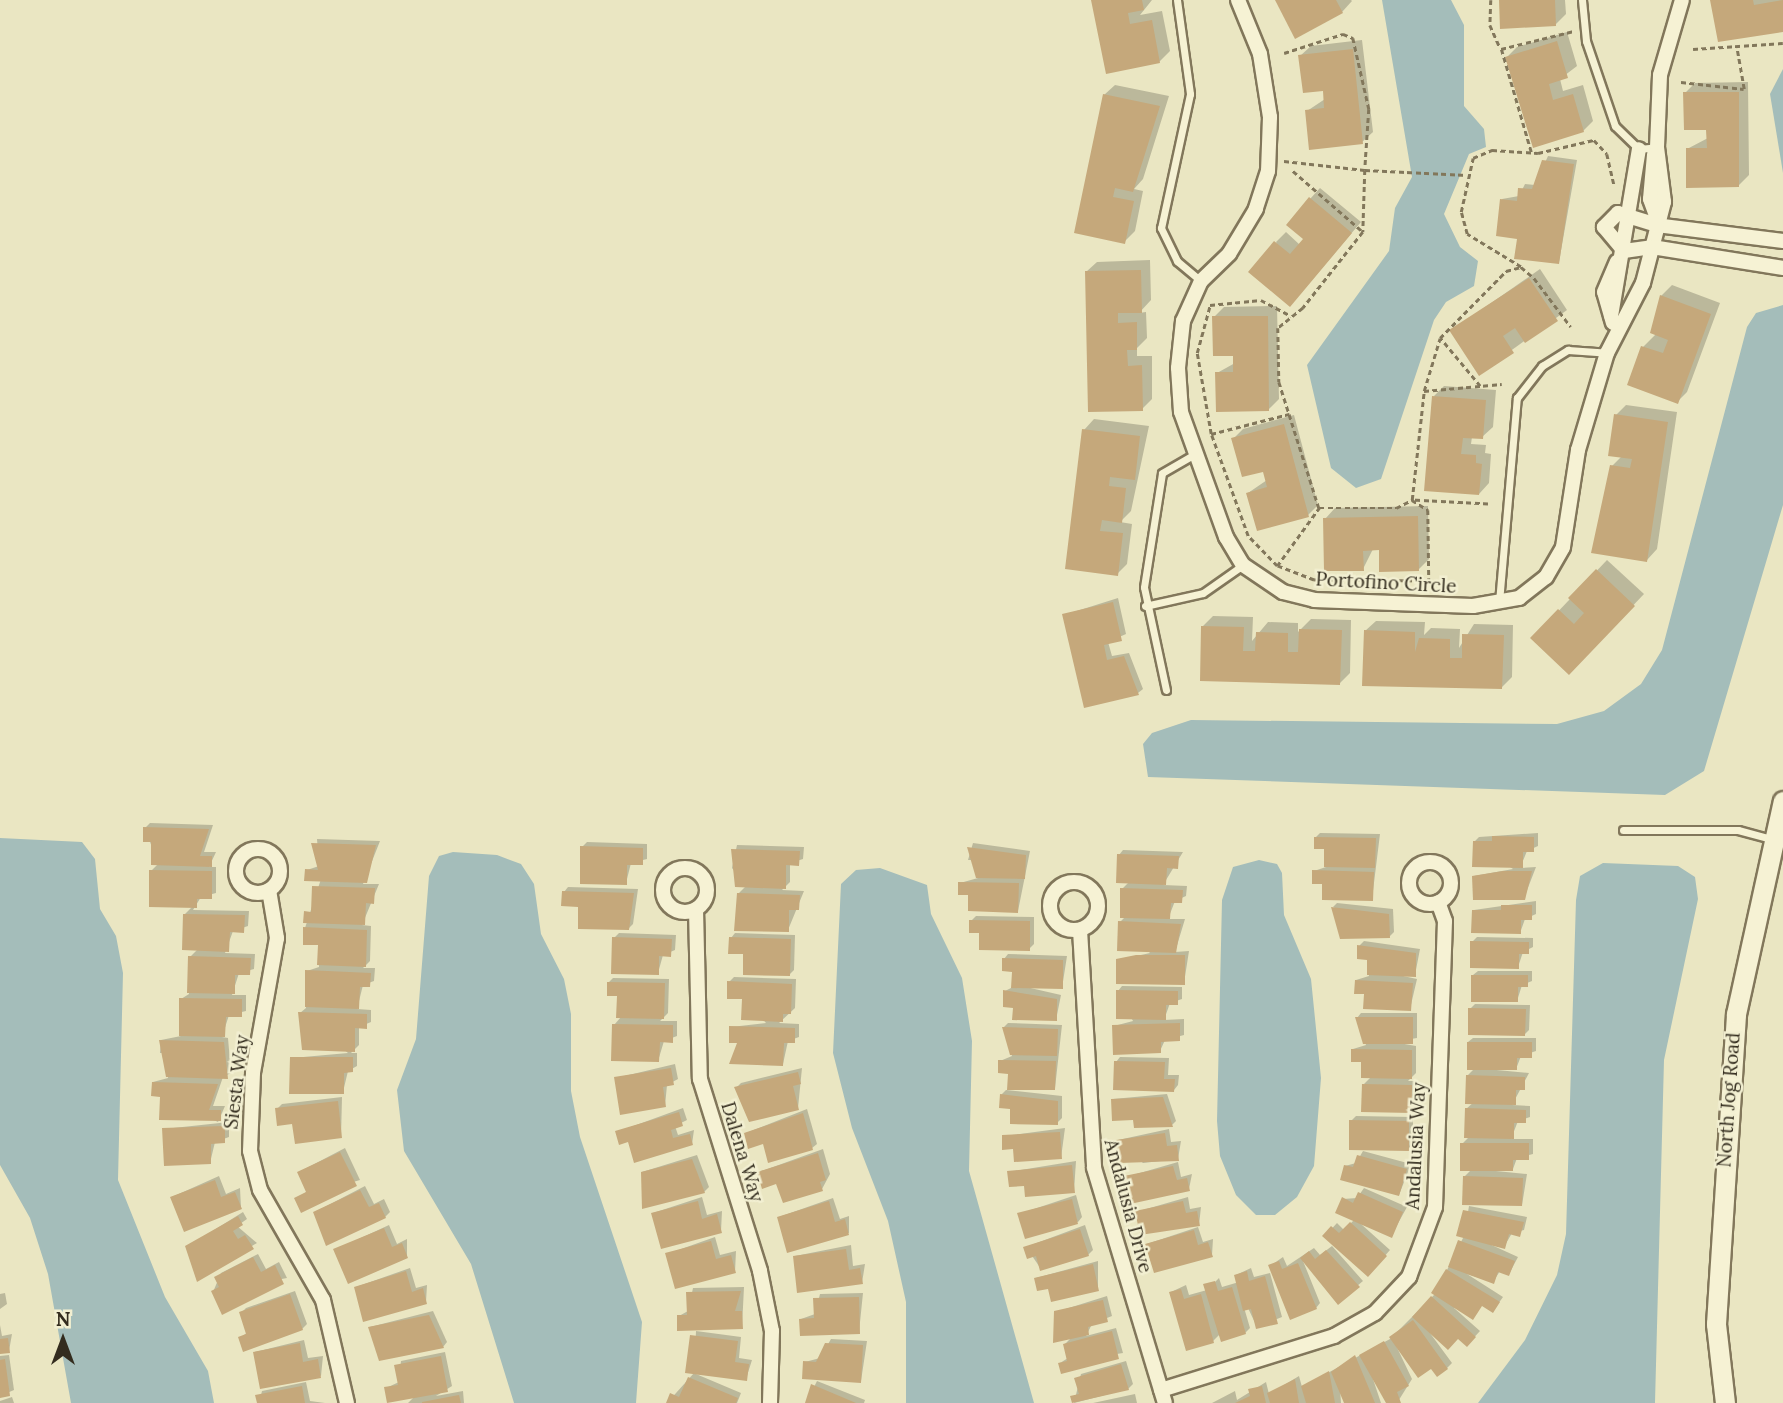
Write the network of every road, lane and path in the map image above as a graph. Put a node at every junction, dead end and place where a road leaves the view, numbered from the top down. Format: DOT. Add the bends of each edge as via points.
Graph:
graph roads {
  1 [pos="1177,0"];
  2 [pos="1238,0"];
  3 [pos="1491,0"];
  4 [pos="1582,0"];
  5 [pos="1682,0"];
  6 [pos="1574,31"];
  7 [pos="1783,43"];
  8 [pos="1501,48"];
  9 [pos="1693,49"];
  10 [pos="1737,50"];
  11 [pos="1284,53"];
  12 [pos="1681,82"];
  13 [pos="1657,147"];
  14 [pos="1639,149"];
  15 [pos="1531,153"];
  16 [pos="1284,161"];
  17 [pos="1365,170"];
  18 [pos="1293,171"];
  19 [pos="1465,174"];
  20 [pos="1614,184"];
  21 [pos="1630,214"];
  22 [pos="1658,223"];
  23 [pos="1363,232"];
  24 [pos="1783,241"];
  25 [pos="1651,247"];
  26 [pos="1623,253"];
  27 [pos="1521,267"];
  28 [pos="1783,268"];
  29 [pos="1201,281"];
  30 [pos="1291,316"];
  31 [pos="1571,327"];
  32 [pos="1618,334"];
  33 [pos="1440,338"];
  34 [pos="1607,353"];
  35 [pos="1502,384"];
  36 [pos="1480,386"];
  37 [pos="1424,391"];
  38 [pos="1289,414"];
  39 [pos="1211,434"];
  40 [pos="1195,454"];
  41 [pos="1412,499"];
  42 [pos="1488,504"];
  43 [pos="1319,509"];
  44 [pos="1243,565"];
  45 [pos="1276,566"];
  46 [pos="1499,603"];
  47 [pos="1145,606"];
  48 [pos="1166,690"];
  49 [pos="1783,801"];
  50 [pos="1623,830"];
  51 [pos="1773,839"];
  52 [pos="269,890"];
  53 [pos="1438,902"];
  54 [pos="696,909"];
  55 [pos="1080,930"];
  56 [pos="345,1385"];
  57 [pos="1163,1396"];
  58 [pos="347,1403"];
  59 [pos="355,1403"];
  60 [pos="770,1403"];
  61 [pos="1725,1403"];
  1 -- 29 [label="lane" via="1191,94 1161,228 1177,261"];
  2 -- 29 [label="street" via="1260,54 1270,117 1268,171 1256,209 1229,254"];
  3 -- 8 [label="path" via="1490,26"];
  4 -- 14 [label="lane" via="1586,41 1615,126"];
  5 -- 13 [label="street, Portofino Circle" via="1660,75"];
  6 -- 8 [label="path"];
  7 -- 10 [label="path"];
  8 -- 15 [label="path"];
  9 -- 10 [label="path"];
  10 -- 12 [label="path" via="1744,89"];
  11 -- 17 [label="path" via="1343,34 1353,38 1369,109"];
  13 -- 14 [label="lane"];
  13 -- 22 [label="street, Portofino Circle" via="1649,172"];
  14 -- 21 [label="street"];
  15 -- 19 [label="path" via="1492,150 1472,158"];
  15 -- 20 [label="path" via="1594,140 1607,154"];
  16 -- 17 [label="path"];
  17 -- 19 [label="path"];
  17 -- 23 [label="path"];
  18 -- 23 [label="path"];
  19 -- 27 [label="path" via="1461,212 1467,234"];
  21 -- 22 [label="street"];
  21 -- 26 [label="street"];
  21 -- 26 [label="street" via="1618,213 1604,227"];
  22 -- 24 [label="street"];
  22 -- 25 [label="street, Portofino Circle"];
  23 -- 30 [label="path"];
  25 -- 26 [label="street"];
  25 -- 28 [label="street"];
  25 -- 32 [label="street, Portofino Circle" via="1643,283"];
  26 -- 32 [label="street" via="1604,292"];
  27 -- 31 [label="path" via="1553,296"];
  27 -- 33 [label="path" via="1490,285"];
  29 -- 40 [label="street" via="1183,321 1178,368 1181,412"];
  30 -- 38 [label="path" via="1278,328 1277,342"];
  30 -- 39 [label="path" via="1261,300 1210,305 1197,353"];
  32 -- 34 [label="street, Portofino Circle"];
  33 -- 36 [label="path"];
  33 -- 37 [label="path"];
  34 -- 46 [label="street, Portofino Circle" via="1578,450 1563,547 1546,577 1520,598"];
  34 -- 46 [label="lane" via="1567,350 1542,366 1517,398"];
  35 -- 36 [label="path"];
  36 -- 37 [label="path"];
  37 -- 41 [label="path"];
  38 -- 39 [label="path"];
  38 -- 43 [label="path"];
  39 -- 45 [label="path" via="1248,536"];
  40 -- 44 [label="street"];
  40 -- 47 [label="lane" via="1162,472"];
  41 -- 42 [label="path"];
  41 -- 43 [label="path" via="1396,508"];
  41 -- 45 [label="path" via="1428,510 1429,581 1314,580"];
  43 -- 45 [label="path"];
  44 -- 46 [label="street, Portofino Circle" via="1266,584 1314,600"];
  44 -- 47 [label="lane" via="1203,593"];
  47 -- 48 [label="lane"];
  49 -- 51 [label="street, North Jog Road"];
  50 -- 51 [label="lane" via="1738,830"];
  51 -- 61 [label="street, North Jog Road" via="1735,1014 1716,1324"];
  52 -- 56 [label="street, Siesta Way" via="276,951 253,1073 250,1151 260,1190 323,1300"];
  53 -- 57 [label="street, Andalusia Way" via="1445,921 1435,1207 1415,1266 1393,1296 1354,1327"];
  54 -- 60 [label="street, Dalena Way" via="700,1080 760,1271 772,1331"];
  55 -- 57 [label="street, Andalusia Drive" via="1094,1168"];
  56 -- 58 [label="street, Siesta Way"];
  56 -- 59 [label="street, Siesta Way"];
}
